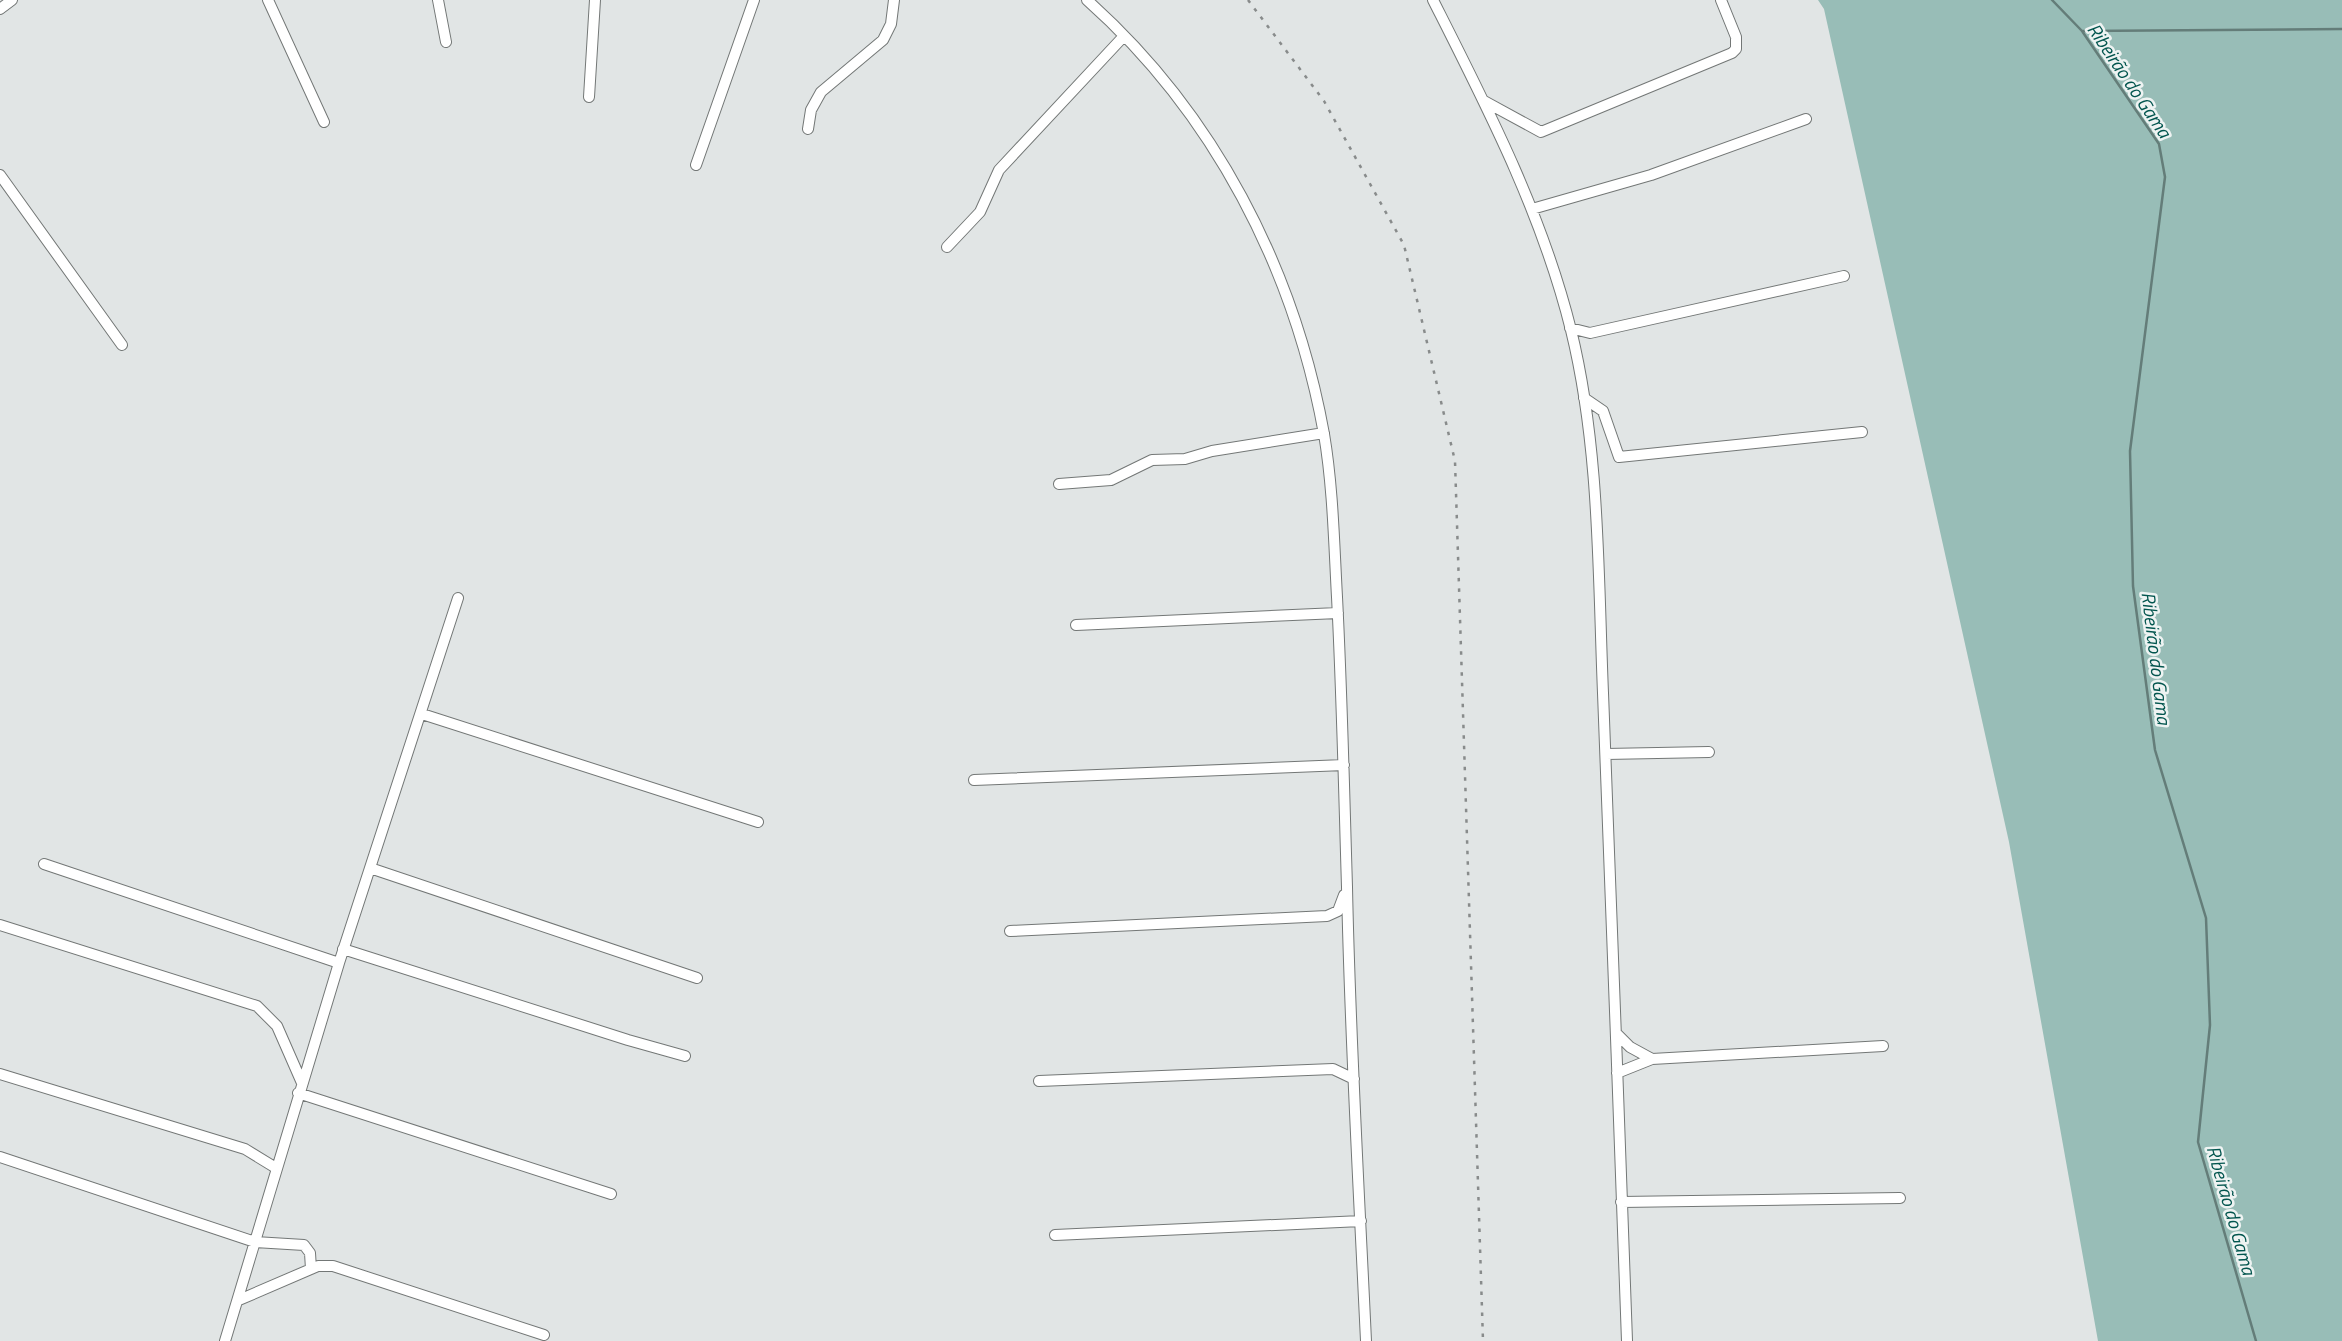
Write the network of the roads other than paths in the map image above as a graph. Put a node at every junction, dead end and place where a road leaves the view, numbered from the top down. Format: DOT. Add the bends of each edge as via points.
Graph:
graph roads {
  1 [pos="12,0"];
  2 [pos="268,0"];
  3 [pos="438,0"];
  4 [pos="595,0"];
  5 [pos="754,0"];
  6 [pos="894,0"];
  7 [pos="1087,0"];
  8 [pos="1433,0"];
  9 [pos="1721,0"];
  10 [pos="0,9"];
  11 [pos="1124,36"];
  12 [pos="446,42"];
  13 [pos="589,97"];
  14 [pos="1484,101"];
  15 [pos="1806,119"];
  16 [pos="324,122"];
  17 [pos="808,129"];
  18 [pos="696,165"];
  19 [pos="0,175"];
  20 [pos="1532,209"];
  21 [pos="947,247"];
  22 [pos="1844,276"];
  23 [pos="1570,328"];
  24 [pos="1590,333"];
  25 [pos="122,345"];
  26 [pos="1575,350"];
  27 [pos="1584,398"];
  28 [pos="1862,432"];
  29 [pos="1324,433"];
  30 [pos="1059,484"];
  31 [pos="458,597"];
  32 [pos="1338,613"];
  33 [pos="1076,625"];
  34 [pos="422,714"];
  35 [pos="1709,752"];
  36 [pos="1606,754"];
  37 [pos="1344,765"];
  38 [pos="974,780"];
  39 [pos="758,822"];
  40 [pos="44,864"];
  41 [pos="370,868"];
  42 [pos="1346,882"];
  43 [pos="0,925"];
  44 [pos="1010,931"];
  45 [pos="343,949"];
  46 [pos="339,962"];
  47 [pos="697,978"];
  48 [pos="1616,1033"];
  49 [pos="1883,1046"];
  50 [pos="1353,1054"];
  51 [pos="685,1056"];
  52 [pos="1652,1059"];
  53 [pos="1333,1069"];
  54 [pos="1616,1073"];
  55 [pos="0,1074"];
  56 [pos="1354,1079"];
  57 [pos="1039,1081"];
  58 [pos="300,1088"];
  59 [pos="0,1157"];
  60 [pos="276,1168"];
  61 [pos="611,1194"];
  62 [pos="1900,1198"];
  63 [pos="1621,1202"];
  64 [pos="1360,1221"];
  65 [pos="1055,1235"];
  66 [pos="255,1242"];
  67 [pos="311,1269"];
  68 [pos="239,1300"];
  69 [pos="544,1335"];
  70 [pos="225,1341"];
  71 [pos="1366,1341"];
  72 [pos="1627,1341"];
  1 -- 10 [label="street"];
  2 -- 16 [label="street"];
  3 -- 12 [label="street"];
  4 -- 13 [label="street"];
  5 -- 18 [label="street"];
  6 -- 17 [label="street" via="883,40 821,92"];
  7 -- 11 [label="street"];
  8 -- 14 [label="street"];
  9 -- 14 [label="street" via="1736,48 1635,94 1541,132"];
  11 -- 21 [label="street" via="999,170 980,212"];
  11 -- 29 [label="street" via="1194,118 1239,190 1289,304"];
  14 -- 20 [label="street"];
  15 -- 20 [label="street" via="1651,175"];
  19 -- 25 [label="street"];
  20 -- 23 [label="street"];
  22 -- 24 [label="street"];
  23 -- 24 [label="street"];
  23 -- 26 [label="street"];
  24 -- 26 [label="street"];
  26 -- 27 [label="street"];
  27 -- 28 [label="street" via="1603,411 1619,457"];
  27 -- 36 [label="street" via="1594,488"];
  29 -- 30 [label="street" via="1185,459 1152,460 1111,480"];
  29 -- 32 [label="street"];
  31 -- 34 [label="street"];
  32 -- 33 [label="street"];
  32 -- 37 [label="street"];
  34 -- 39 [label="street"];
  34 -- 41 [label="street"];
  35 -- 36 [label="street"];
  36 -- 48 [label="street"];
  37 -- 38 [label="street"];
  37 -- 42 [label="street"];
  40 -- 46 [label="street"];
  41 -- 45 [label="street"];
  41 -- 47 [label="street"];
  42 -- 44 [label="street" via="1340,908 1327,916"];
  42 -- 50 [label="street"];
  43 -- 58 [label="street" via="257,1006 277,1026"];
  45 -- 46 [label="street"];
  45 -- 51 [label="street"];
  46 -- 58 [label="street"];
  48 -- 52 [label="street"];
  48 -- 54 [label="street"];
  49 -- 52 [label="street"];
  50 -- 53 [label="street"];
  50 -- 56 [label="street"];
  52 -- 54 [label="street"];
  53 -- 56 [label="street"];
  53 -- 57 [label="street"];
  54 -- 63 [label="street"];
  55 -- 60 [label="street" via="245,1149"];
  56 -- 64 [label="street"];
  58 -- 60 [label="street"];
  58 -- 61 [label="street"];
  59 -- 66 [label="street"];
  60 -- 66 [label="street"];
  62 -- 63 [label="street"];
  63 -- 72 [label="street"];
  64 -- 65 [label="street"];
  64 -- 71 [label="street"];
  66 -- 67 [label="street" via="304,1245 310,1253"];
  66 -- 68 [label="street"];
  67 -- 68 [label="street"];
  67 -- 69 [label="street" via="333,1266"];
  68 -- 70 [label="street"];
}
